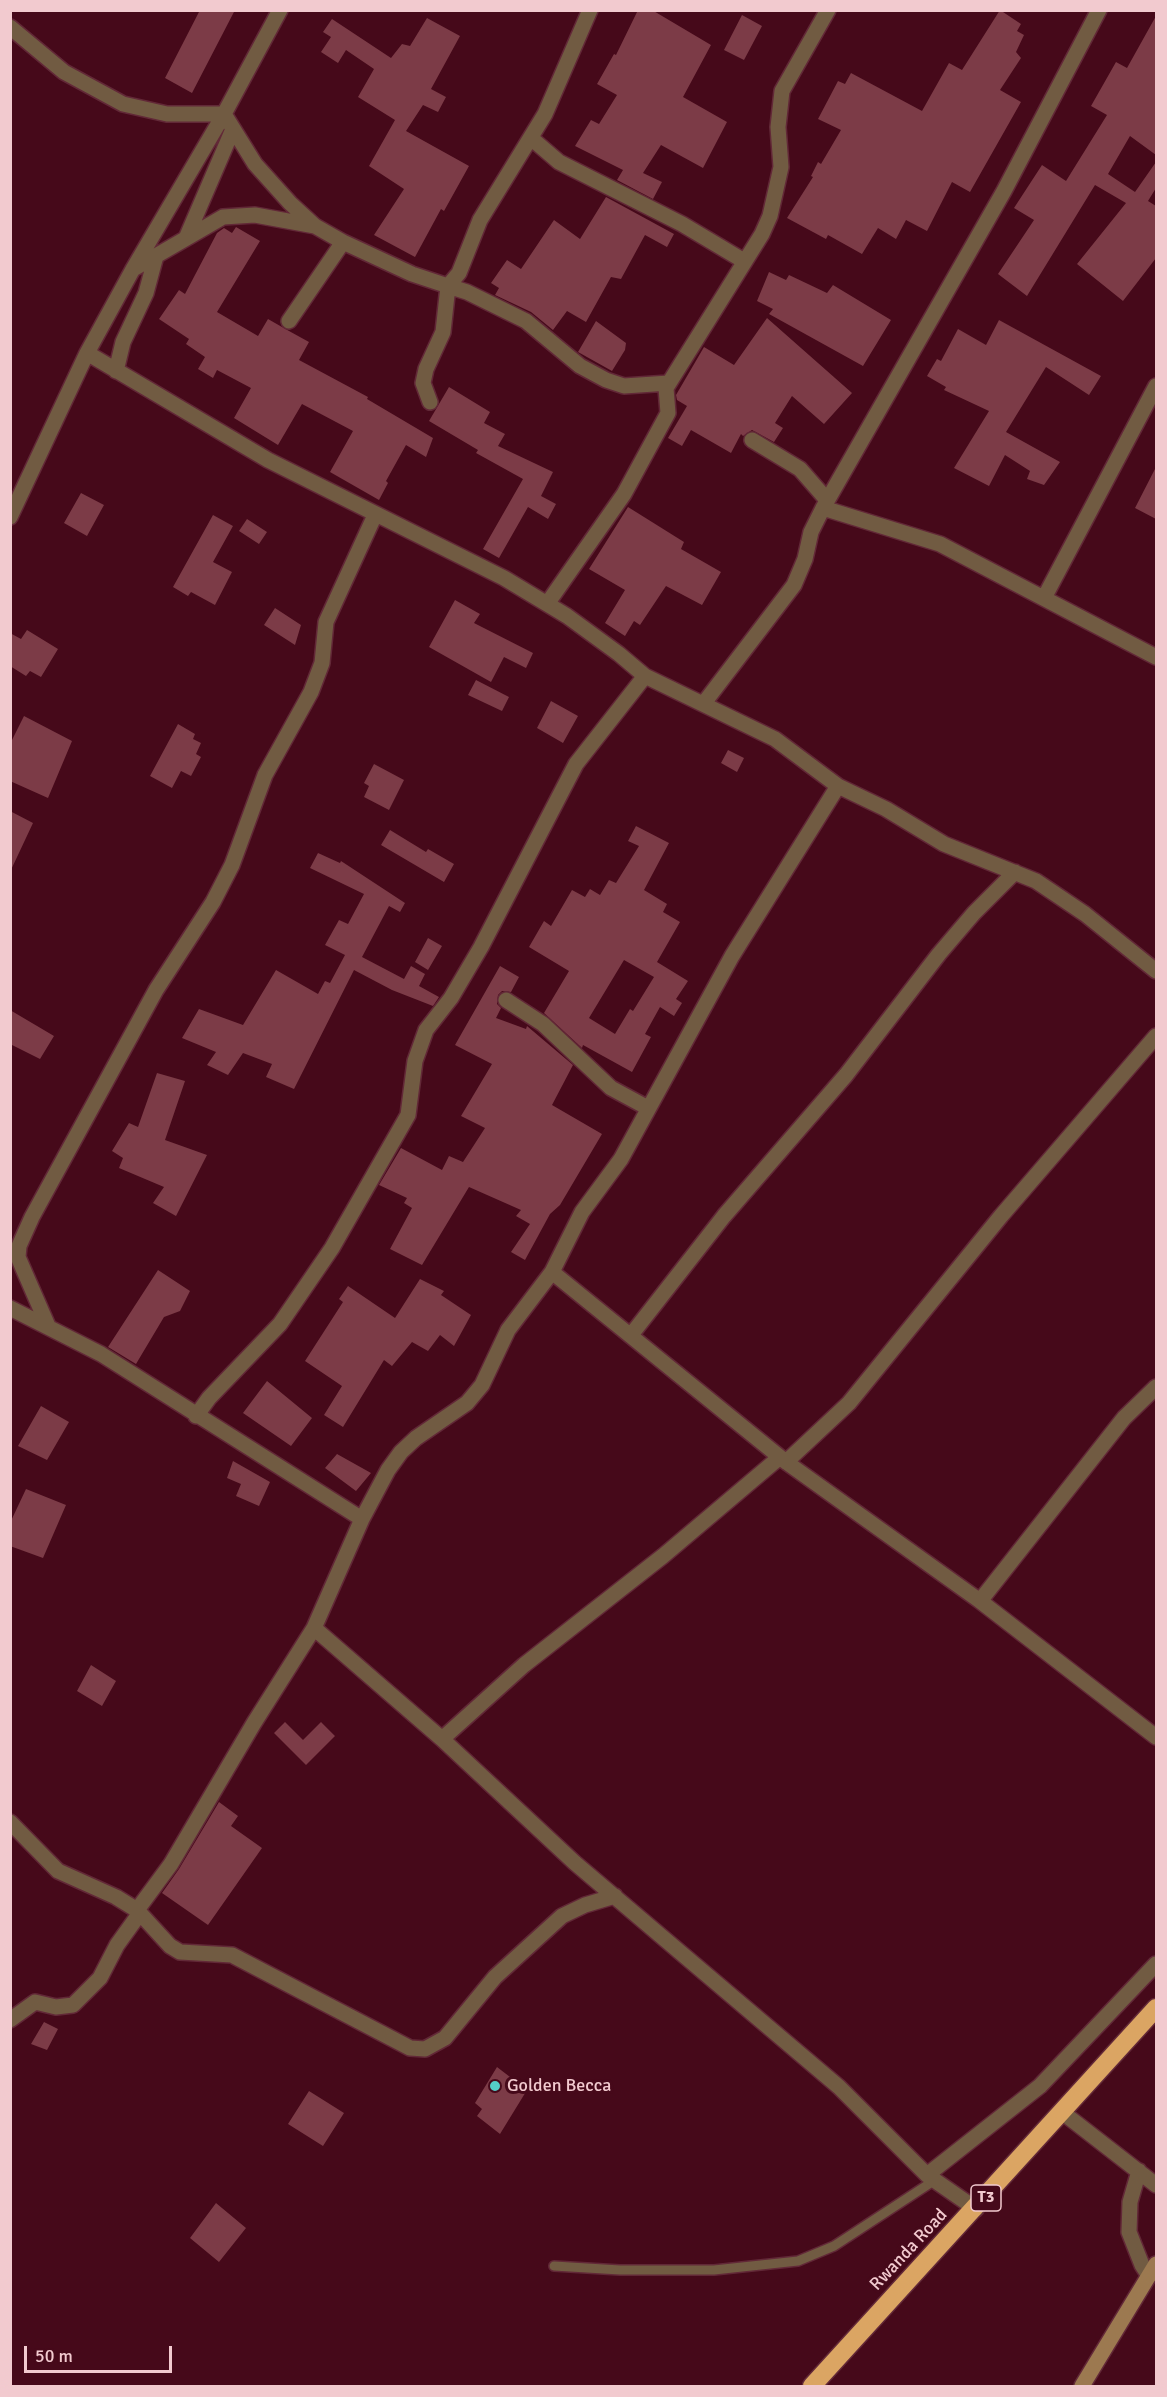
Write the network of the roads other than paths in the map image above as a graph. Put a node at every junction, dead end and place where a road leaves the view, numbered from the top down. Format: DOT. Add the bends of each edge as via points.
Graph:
graph roads {
  1 [pos="279,10"];
  2 [pos="828,10"];
  3 [pos="1098,10"];
  4 [pos="592,14"];
  5 [pos="10,27"];
  6 [pos="224,114"];
  7 [pos="233,129"];
  8 [pos="531,138"];
  9 [pos="315,226"];
  10 [pos="186,237"];
  11 [pos="343,242"];
  12 [pos="156,256"];
  13 [pos="744,261"];
  14 [pos="133,269"];
  15 [pos="448,286"];
  16 [pos="289,321"];
  17 [pos="87,352"];
  18 [pos="116,371"];
  19 [pos="669,383"];
  20 [pos="1156,386"];
  21 [pos="430,402"];
  22 [pos="752,440"];
  23 [pos="825,504"];
  24 [pos="375,515"];
  25 [pos="10,517"];
  26 [pos="1044,598"];
  27 [pos="547,604"];
  28 [pos="1156,657"];
  29 [pos="645,676"];
  30 [pos="704,703"];
  31 [pos="838,786"];
  32 [pos="1015,872"];
  33 [pos="1156,971"];
  34 [pos="506,1000"];
  35 [pos="1156,1036"];
  36 [pos="648,1108"];
  37 [pos="552,1272"];
  38 [pos="10,1308"];
  39 [pos="48,1326"];
  40 [pos="631,1335"];
  41 [pos="1156,1387"];
  42 [pos="196,1416"];
  43 [pos="783,1460"];
  44 [pos="362,1519"];
  45 [pos="980,1601"];
  46 [pos="314,1628"];
  47 [pos="1156,1737"];
  48 [pos="442,1739"];
  49 [pos="10,1822"];
  50 [pos="615,1896"];
  51 [pos="138,1912"];
  52 [pos="1156,1964"];
  53 [pos="1156,2008"];
  54 [pos="10,2020"];
  55 [pos="1062,2112"];
  56 [pos="1139,2171"];
  57 [pos="931,2178"];
  58 [pos="1156,2185"];
  59 [pos="976,2209"];
  60 [pos="554,2265"];
  61 [pos="1153,2270"];
  62 [pos="812,2386"];
  63 [pos="1082,2386"];
  1 -- 6 [label="street"];
  2 -- 13 [label="street" via="782,91 778,127 781,167 770,216"];
  3 -- 23 [label="street" via="1004,191"];
  4 -- 8 [label="street"];
  5 -- 6 [label="street" via="64,72 123,104 168,114"];
  6 -- 7 [label="street"];
  6 -- 14 [label="street"];
  7 -- 9 [label="street" via="255,164"];
  7 -- 10 [label="street"];
  8 -- 13 [label="street" via="559,162 702,235"];
  8 -- 15 [label="street" via="480,220 459,273"];
  9 -- 10 [label="street" via="239,214 223,217"];
  9 -- 11 [label="street"];
  10 -- 12 [label="street"];
  11 -- 15 [label="street"];
  11 -- 16 [label="street"];
  12 -- 14 [label="street"];
  12 -- 18 [label="street"];
  13 -- 19 [label="street"];
  14 -- 17 [label="street"];
  15 -- 19 [label="street" via="526,321 580,366 606,380 624,386"];
  15 -- 21 [label="street" via="443,332 423,383"];
  17 -- 18 [label="street"];
  17 -- 25 [label="street"];
  18 -- 24 [label="street" via="268,460"];
  19 -- 27 [label="street" via="664,422 624,494"];
  20 -- 26 [label="street"];
  22 -- 23 [label="street" via="800,469"];
  23 -- 26 [label="street" via="940,544"];
  23 -- 30 [label="street" via="811,532 794,585"];
  24 -- 27 [label="street" via="504,578"];
  24 -- 39 [label="street" via="326,622 322,663 311,692 265,775 232,865 156,990 19,1246 18,1257"];
  26 -- 28 [label="street"];
  27 -- 29 [label="street"];
  29 -- 30 [label="street"];
  29 -- 42 [label="street" via="576,764 481,947 426,1030 415,1061 408,1115 332,1248 280,1324"];
  30 -- 31 [label="street" via="775,739"];
  31 -- 32 [label="street" via="944,844"];
  31 -- 36 [label="street" via="732,956"];
  32 -- 33 [label="street" via="1058,894"];
  32 -- 40 [label="street" via="939,954 838,1084 724,1216"];
  34 -- 36 [label="street" via="543,1024 611,1088"];
  35 -- 43 [label="street" via="1001,1216 849,1403"];
  36 -- 37 [label="street" via="621,1159 582,1212"];
  37 -- 40 [label="street"];
  37 -- 44 [label="street" via="508,1330 482,1384 467,1403 401,1452"];
  38 -- 39 [label="street"];
  39 -- 42 [label="street" via="101,1354"];
  40 -- 43 [label="street"];
  41 -- 45 [label="street" via="1124,1418"];
  42 -- 44 [label="street"];
  43 -- 45 [label="street"];
  43 -- 48 [label="street" via="524,1665"];
  44 -- 46 [label="street"];
  45 -- 47 [label="street"];
  46 -- 48 [label="street"];
  46 -- 51 [label="street"];
  48 -- 50 [label="street"];
  49 -- 51 [label="street" via="58,1871 116,1897"];
  50 -- 51 [label="street" via="562,1916 495,1977 445,2038 425,2049 397,2043 232,1955 180,1952"];
  50 -- 57 [label="street" via="839,2086"];
  51 -- 54 [label="street" via="100,1978 73,2005 56,2007 35,2002"];
  52 -- 57 [label="street" via="1040,2086"];
  53 -- 55 [label="highway, Rwanda Road / T3"];
  55 -- 56 [label="street"];
  55 -- 59 [label="highway, Rwanda Road / T3"];
  56 -- 58 [label="street"];
  56 -- 61 [label="street" via="1130,2202 1129,2232 1142,2265"];
  57 -- 59 [label="street"];
  57 -- 60 [label="lane" via="834,2246 798,2261 714,2270"];
  59 -- 62 [label="highway, Rwanda Road / T3"];
  61 -- 63 [label="street"];
}
